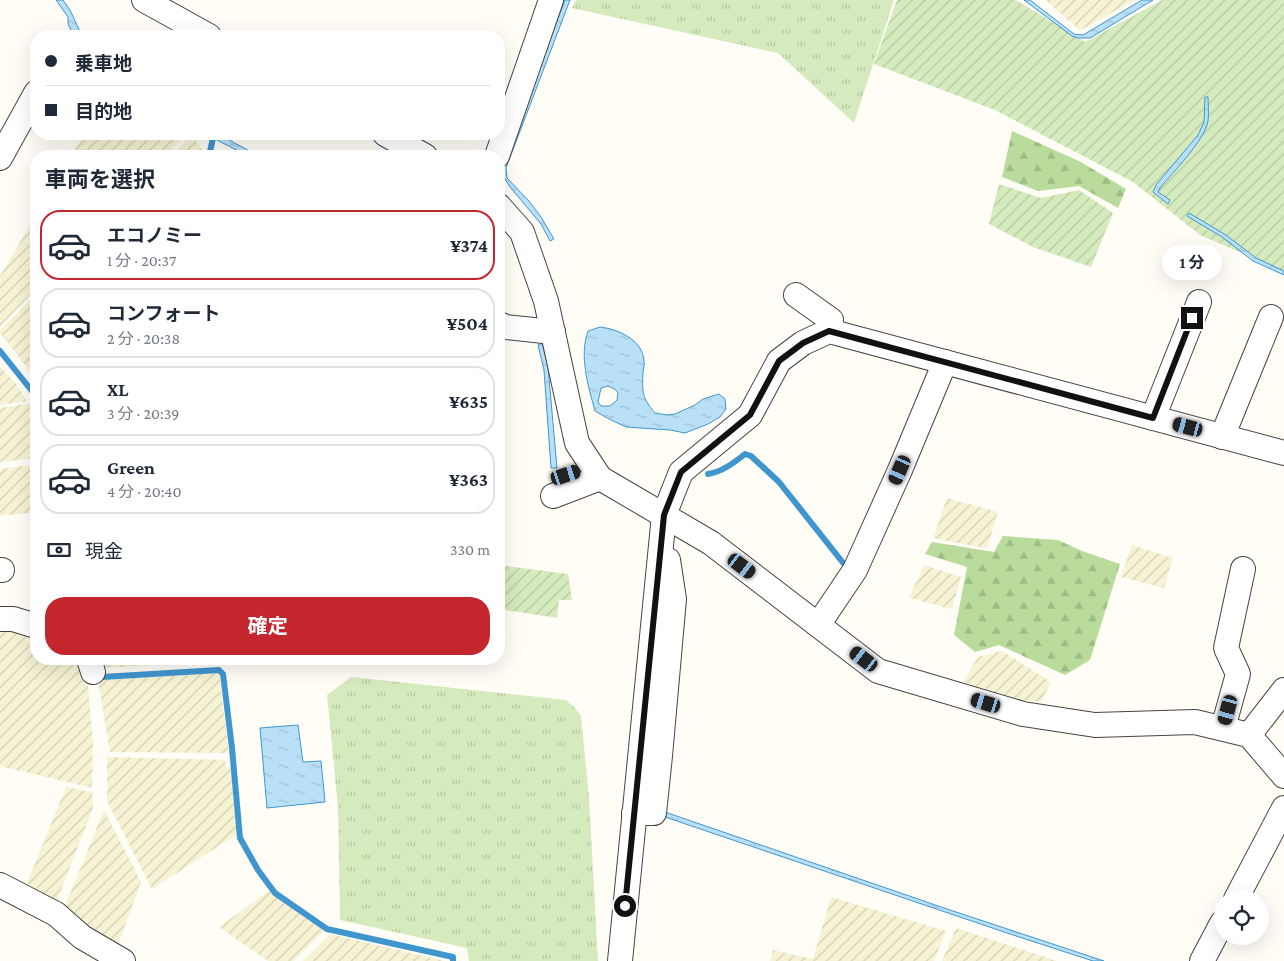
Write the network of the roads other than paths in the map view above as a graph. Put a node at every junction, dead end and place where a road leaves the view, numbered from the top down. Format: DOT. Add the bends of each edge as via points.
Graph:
graph roads {
  1 [pos="144,0"];
  2 [pos="551,0"];
  3 [pos="198,30"];
  4 [pos="30,104"];
  5 [pos="505,133"];
  6 [pos="396,140"];
  7 [pos="414,150"];
  8 [pos="0,158"];
  9 [pos="505,213"];
  10 [pos="796,295"];
  11 [pos="1199,302"];
  12 [pos="1271,318"];
  13 [pos="505,327"];
  14 [pos="829,331"];
  15 [pos="553,332"];
  16 [pos="946,362"];
  17 [pos="1153,418"];
  18 [pos="1222,437"];
  19 [pos="1284,454"];
  20 [pos="597,472"];
  21 [pos="553,488"];
  22 [pos="663,521"];
  23 [pos="1242,569"];
  24 [pos="0,619"];
  25 [pos="30,624"];
  26 [pos="818,625"];
  27 [pos="1284,690"];
  28 [pos="1224,728"];
  29 [pos="1249,735"];
  30 [pos="1284,776"];
  31 [pos="1284,808"];
  32 [pos="0,885"];
  33 [pos="1241,890"];
  34 [pos="1214,938"];
  35 [pos="123,961"];
  36 [pos="620,961"];
  37 [pos="1202,961"];
  1 -- 3 [label="street"];
  2 -- 5 [label="street"];
  4 -- 8 [label="street"];
  6 -- 7 [label="street"];
  9 -- 15 [label="street" via="522,232"];
  10 -- 14 [label="street" via="832,320"];
  11 -- 17 [label="street"];
  12 -- 18 [label="street"];
  13 -- 15 [label="street"];
  14 -- 16 [label="street"];
  14 -- 22 [label="street" via="803,343 779,361 750,415 681,472"];
  15 -- 20 [label="street" via="577,443"];
  16 -- 17 [label="street"];
  16 -- 26 [label="street" via="855,570"];
  17 -- 18 [label="street"];
  18 -- 19 [label="street"];
  20 -- 21 [label="street"];
  20 -- 22 [label="street"];
  22 -- 26 [label="street" via="711,543"];
  22 -- 36 [label="street"];
  23 -- 28 [label="street" via="1226,648 1238,674"];
  24 -- 25 [label="street"];
  26 -- 28 [label="street" via="878,670 1022,714 1096,726 1196,722"];
  27 -- 29 [label="street"];
  28 -- 29 [label="street"];
  29 -- 30 [label="street"];
  31 -- 33 [label="street"];
  32 -- 35 [label="street" via="56,914 82,937"];
  34 -- 37 [label="street"];
}
